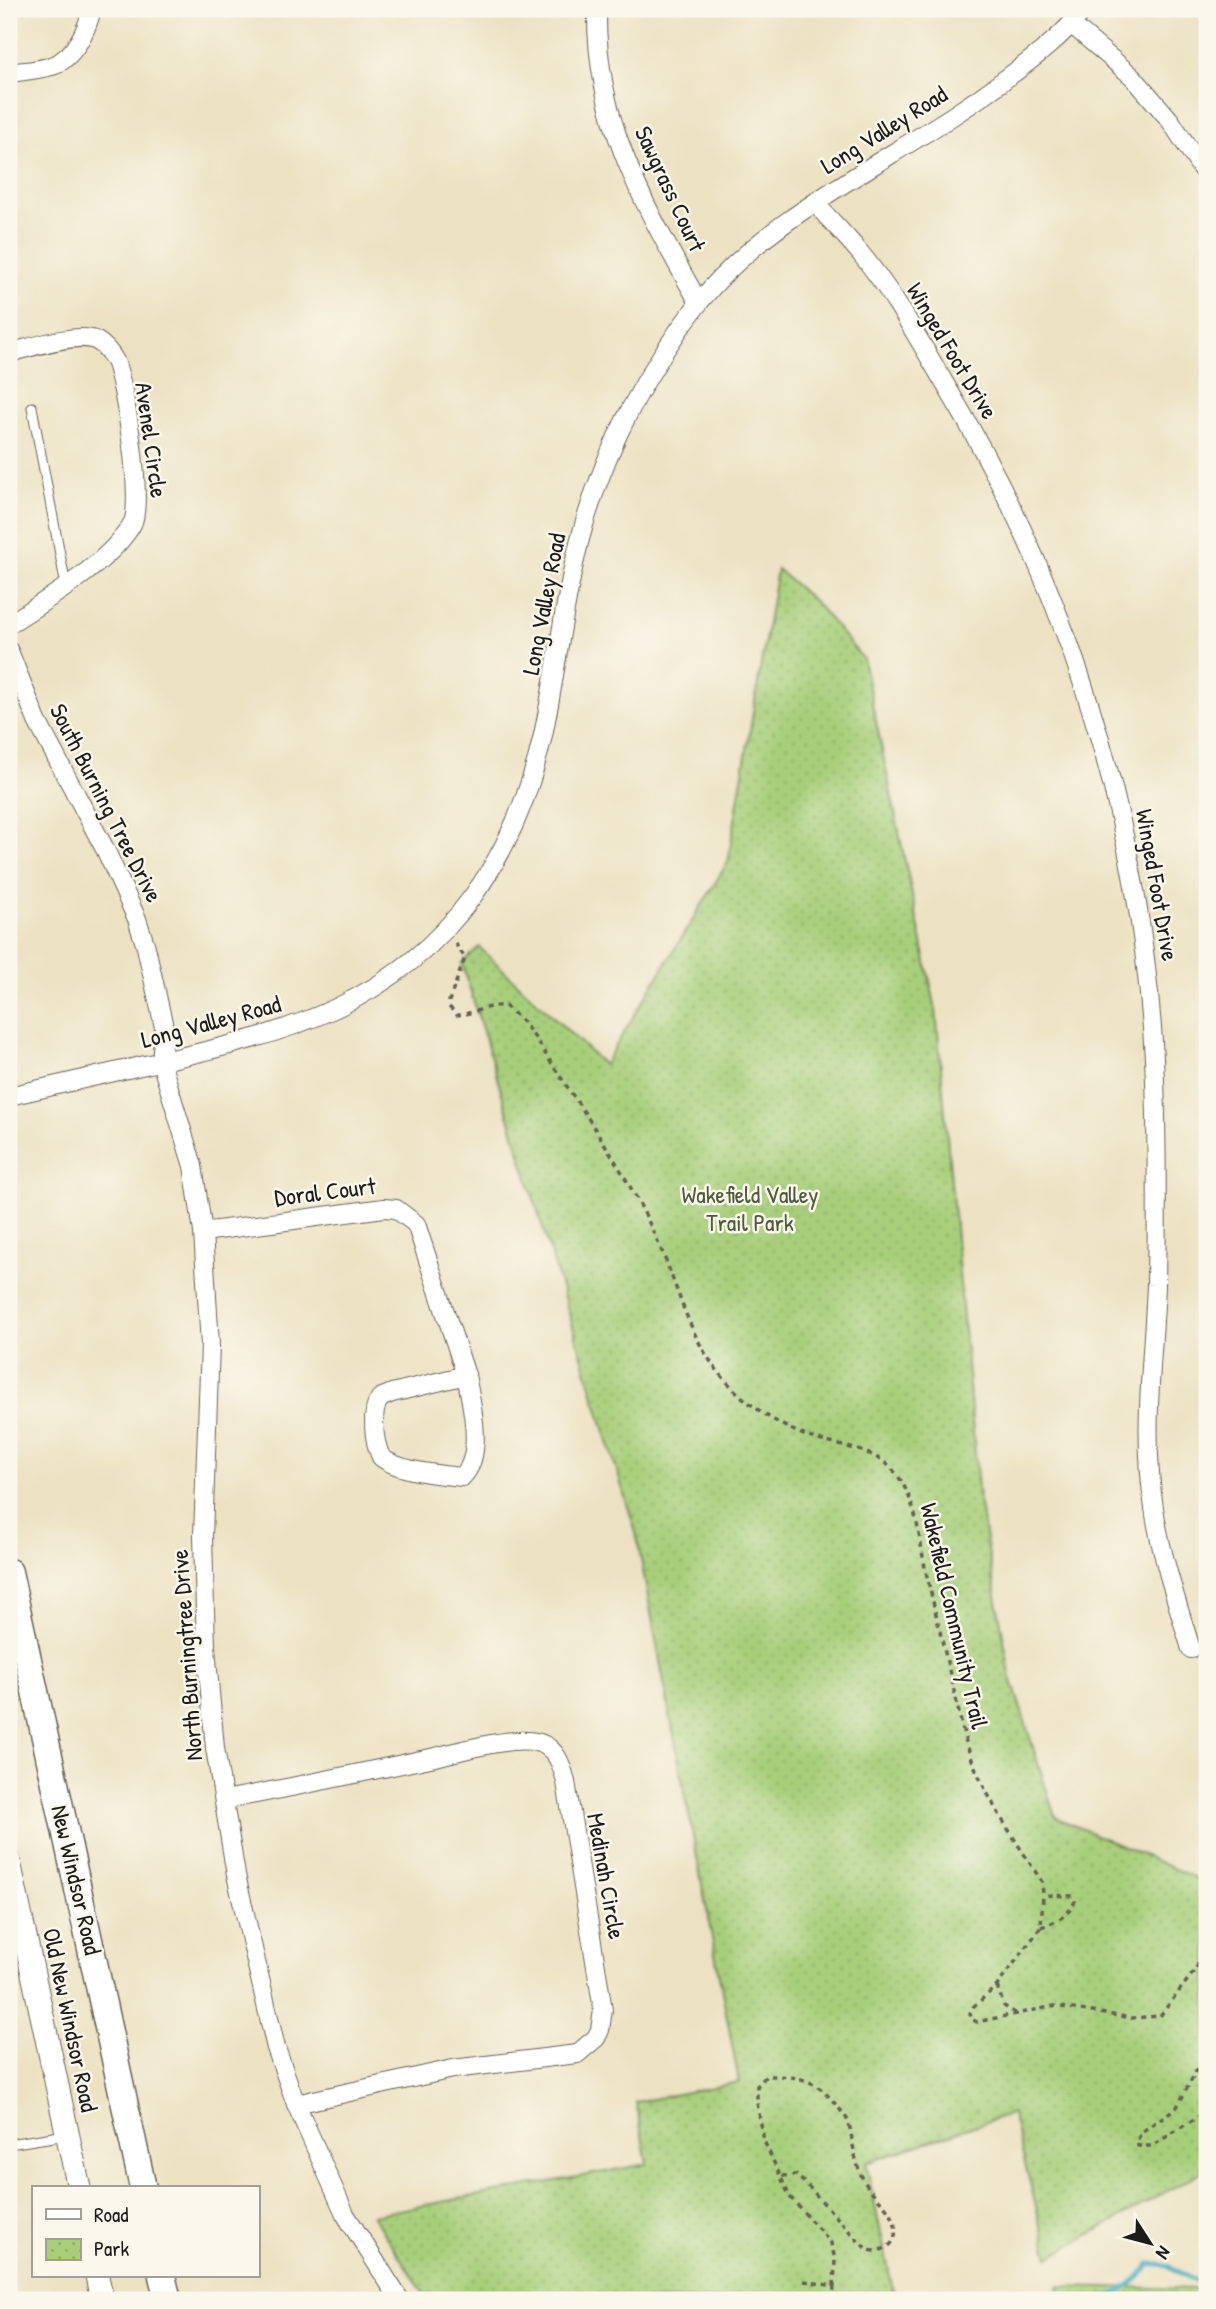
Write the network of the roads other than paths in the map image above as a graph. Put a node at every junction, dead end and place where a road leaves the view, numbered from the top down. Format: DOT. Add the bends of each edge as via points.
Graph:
graph roads {
  1 [pos="92,9"];
  2 [pos="597,9"];
  3 [pos="1084,9"];
  4 [pos="1072,25"];
  5 [pos="9,73"];
  6 [pos="1207,177"];
  7 [pos="815,203"];
  8 [pos="699,303"];
  9 [pos="9,354"];
  10 [pos="32,407"];
  11 [pos="66,586"];
  12 [pos="9,624"];
  13 [pos="9,651"];
  14 [pos="161,1062"];
  15 [pos="9,1096"];
  16 [pos="203,1232"];
  17 [pos="466,1375"];
  18 [pos="9,1572"];
  19 [pos="1191,1649"];
  20 [pos="224,1801"];
  21 [pos="9,1863"];
  22 [pos="296,2104"];
  23 [pos="68,2135"];
  24 [pos="9,2144"];
  25 [pos="79,2186"];
  26 [pos="144,2186"];
  27 [pos="98,2278"];
  28 [pos="162,2278"];
  29 [pos="103,2300"];
  30 [pos="168,2300"];
  31 [pos="400,2300"];
  1 -- 5 [label="street" via="80,40 66,58 52,66"];
  2 -- 8 [label="street, Sawgrass Court" via="602,85 626,165"];
  3 -- 4 [label="street, Long Valley Road"];
  4 -- 6 [label="street" via="1133,77 1170,120"];
  4 -- 7 [label="street, Long Valley Road" via="991,91"];
  7 -- 8 [label="street, Long Valley Road" via="740,262"];
  7 -- 19 [label="street, Winged Foot Drive" via="863,257 909,324 984,450 1064,630 1110,773 1141,921 1154,1047 1157,1190 1150,1473 1159,1535"];
  8 -- 14 [label="street, Long Valley Road" via="628,411 595,488 569,585 542,738 528,789 487,878 446,929 415,957 340,1006 225,1048"];
  9 -- 11 [label="street, Avenel Circle" via="81,338 96,340 115,362 137,513 124,536"];
  10 -- 11 [label="lane"];
  11 -- 12 [label="street, Avenel Circle"];
  13 -- 14 [label="street, South Burning Tree Drive" via="37,721 137,919 164,1027"];
  14 -- 15 [label="street, Long Valley Road"];
  14 -- 16 [label="street, North Burningtree Drive" via="193,1166"];
  16 -- 17 [label="street, Doral Court" via="396,1209 416,1224"];
  16 -- 20 [label="street, North Burningtree Drive" via="210,1345 203,1536 205,1624 209,1701"];
  17 -- 17 [label="street, Doral Court" via="475,1439 469,1470 462,1477 398,1467 381,1457 375,1418 380,1398"];
  18 -- 26 [label="main road, New Windsor Road"];
  20 -- 22 [label="street, North Burningtree Drive" via="264,1998"];
  20 -- 22 [label="street, Medinah Circle" via="527,1740 551,1749 561,1762 566,1782 603,2010 596,2038 577,2054 453,2069"];
  21 -- 23 [label="street, Old New Windsor Road"];
  22 -- 31 [label="street, North Burningtree Drive" via="345,2214"];
  23 -- 24 [label="lane"];
  23 -- 25 [label="street, Old New Windsor Road"];
  27 -- 29 [label="street"];
  28 -- 30 [label="main road"];
}
